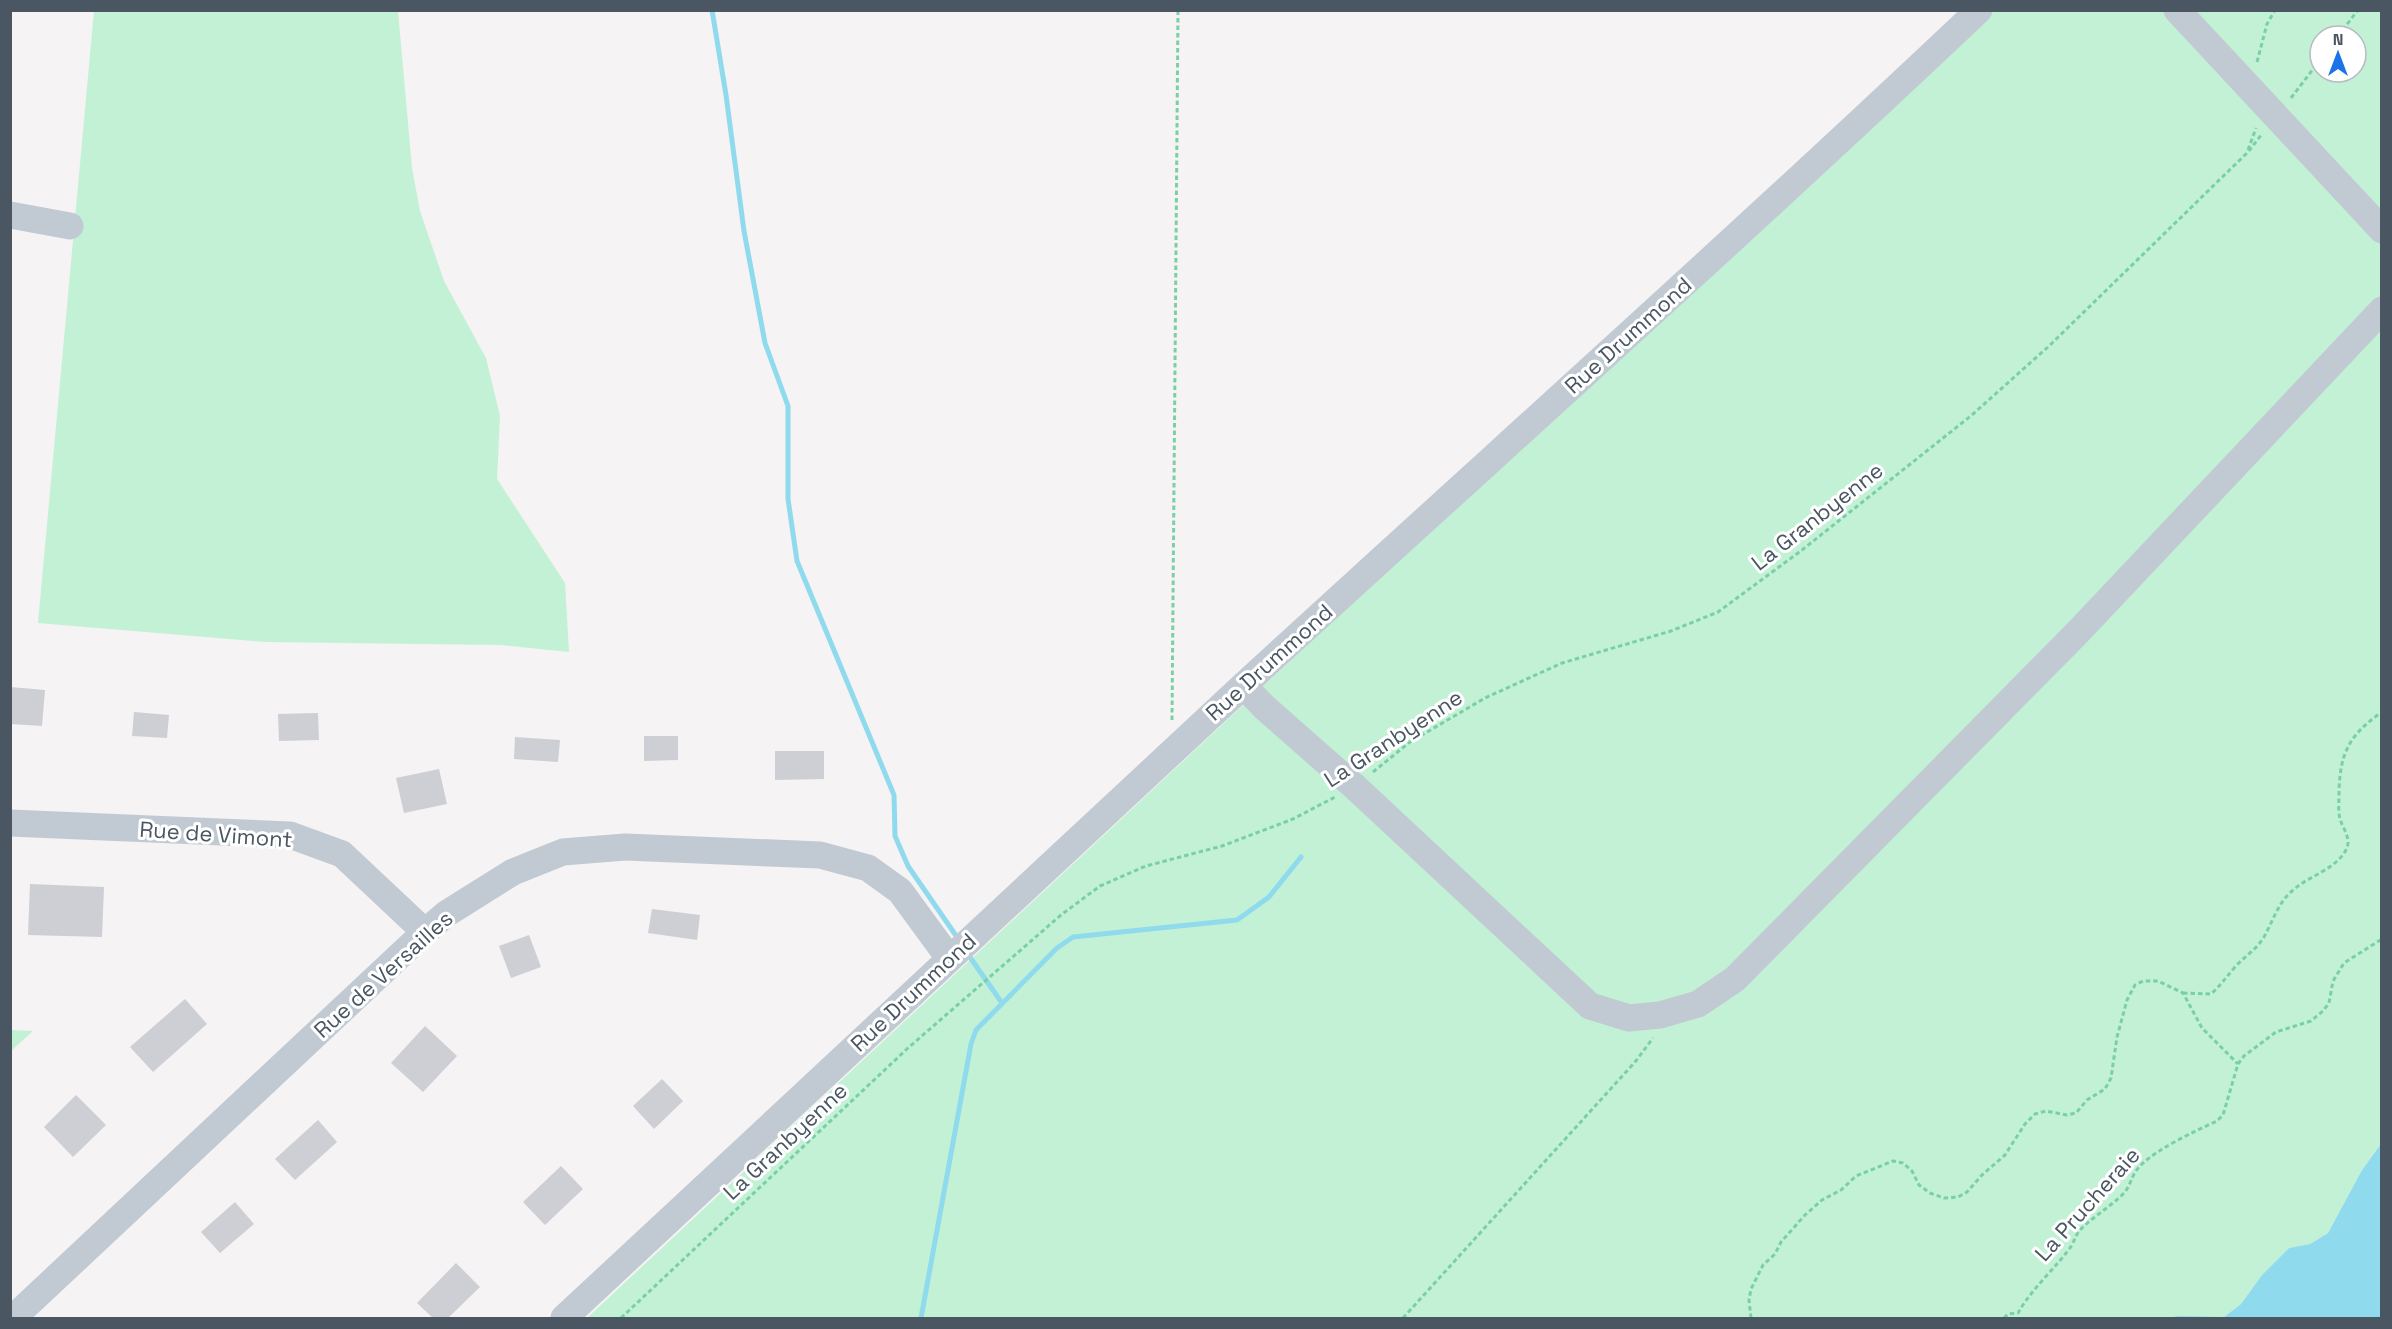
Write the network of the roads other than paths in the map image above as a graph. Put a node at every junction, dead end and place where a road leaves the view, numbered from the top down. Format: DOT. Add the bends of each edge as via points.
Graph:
graph roads {
  1 [pos="1979,10"];
  2 [pos="2177,10"];
  3 [pos="10,215"];
  4 [pos="70,226"];
  5 [pos="2382,230"];
  6 [pos="2382,310"];
  7 [pos="1244,686"];
  8 [pos="10,823"];
  9 [pos="425,932"];
  10 [pos="950,958"];
  11 [pos="13,1318"];
  12 [pos="564,1318"];
  1 -- 7 [label="street, Rue Drummond"];
  2 -- 5 [label="street"];
  3 -- 4 [label="street"];
  6 -- 7 [label="street" via="2078,632 1735,979 1698,1004 1660,1015 1629,1018 1590,1006"];
  7 -- 10 [label="street, Rue Drummond"];
  8 -- 9 [label="street, Rue de Vimont" via="290,835 342,854"];
  9 -- 10 [label="street, Rue de Versailles" via="446,914 513,872 563,852 625,847 820,855 868,868 900,891"];
  9 -- 11 [label="street, Rue de Versailles"];
  10 -- 12 [label="street, Rue Drummond"];
}
